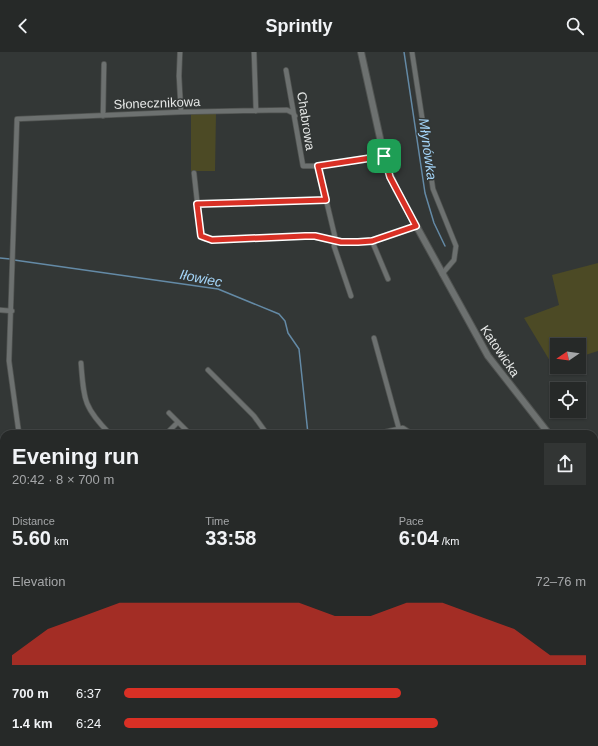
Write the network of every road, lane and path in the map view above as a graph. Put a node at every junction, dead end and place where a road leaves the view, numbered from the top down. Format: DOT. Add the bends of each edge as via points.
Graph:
graph roads {
  1 [pos="180,52"];
  2 [pos="254,52"];
  3 [pos="361,52"];
  4 [pos="412,52"];
  5 [pos="104,64"];
  6 [pos="286,70"];
  7 [pos="256,111"];
  8 [pos="181,112"];
  9 [pos="103,116"];
  10 [pos="295,116"];
  11 [pos="384,156"];
  12 [pos="318,166"];
  13 [pos="194,173"];
  14 [pos="326,200"];
  15 [pos="197,204"];
  16 [pos="416,226"];
  17 [pos="334,241"];
  18 [pos="372,241"];
  19 [pos="442,274"];
  20 [pos="388,279"];
  21 [pos="351,296"];
  22 [pos="0,310"];
  23 [pos="12,311"];
  24 [pos="374,338"];
  25 [pos="81,363"];
  26 [pos="208,370"];
  27 [pos="169,413"];
  28 [pos="178,422"];
  29 [pos="399,429"];
  30 [pos="18,430"];
  31 [pos="106,430"];
  32 [pos="170,430"];
  33 [pos="186,430"];
  34 [pos="264,430"];
  35 [pos="394,430"];
  36 [pos="406,430"];
  37 [pos="546,430"];
  1 -- 8 [label="street"];
  2 -- 7 [label="street"];
  3 -- 11 [label="main road, Katowicka"];
  4 -- 19 [label="street" via="433,189 456,246 454,260"];
  5 -- 9 [label="street"];
  6 -- 10 [label="street, Chabrowa"];
  7 -- 8 [label="street, Słonecznikowa"];
  7 -- 10 [label="street, Słonecznikowa" via="287,110"];
  8 -- 9 [label="street, Słonecznikowa"];
  9 -- 23 [label="street, Słonecznikowa" via="16,119"];
  10 -- 12 [label="street, Chabrowa" via="303,166"];
  11 -- 12 [label="street, Chabrowa"];
  11 -- 16 [label="main road, Katowicka" via="390,177"];
  12 -- 14 [label="street"];
  13 -- 15 [label="street"];
  14 -- 15 [label="street"];
  14 -- 17 [label="street"];
  15 -- 17 [label="street" via="201,236 205,239 305,236"];
  16 -- 18 [label="street"];
  16 -- 19 [label="main road, Katowicka"];
  17 -- 18 [label="street"];
  17 -- 21 [label="street"];
  18 -- 20 [label="street"];
  19 -- 37 [label="main road, Katowicka" via="488,356"];
  22 -- 23 [label="street"];
  23 -- 30 [label="street" via="9,373"];
  24 -- 29 [label="street"];
  25 -- 31 [label="street" via="83,392 89,410"];
  26 -- 34 [label="street" via="254,416"];
  27 -- 28 [label="street"];
  28 -- 32 [label="street"];
  28 -- 33 [label="street"];
  29 -- 35 [label="street"];
  29 -- 36 [label="street"];
}
